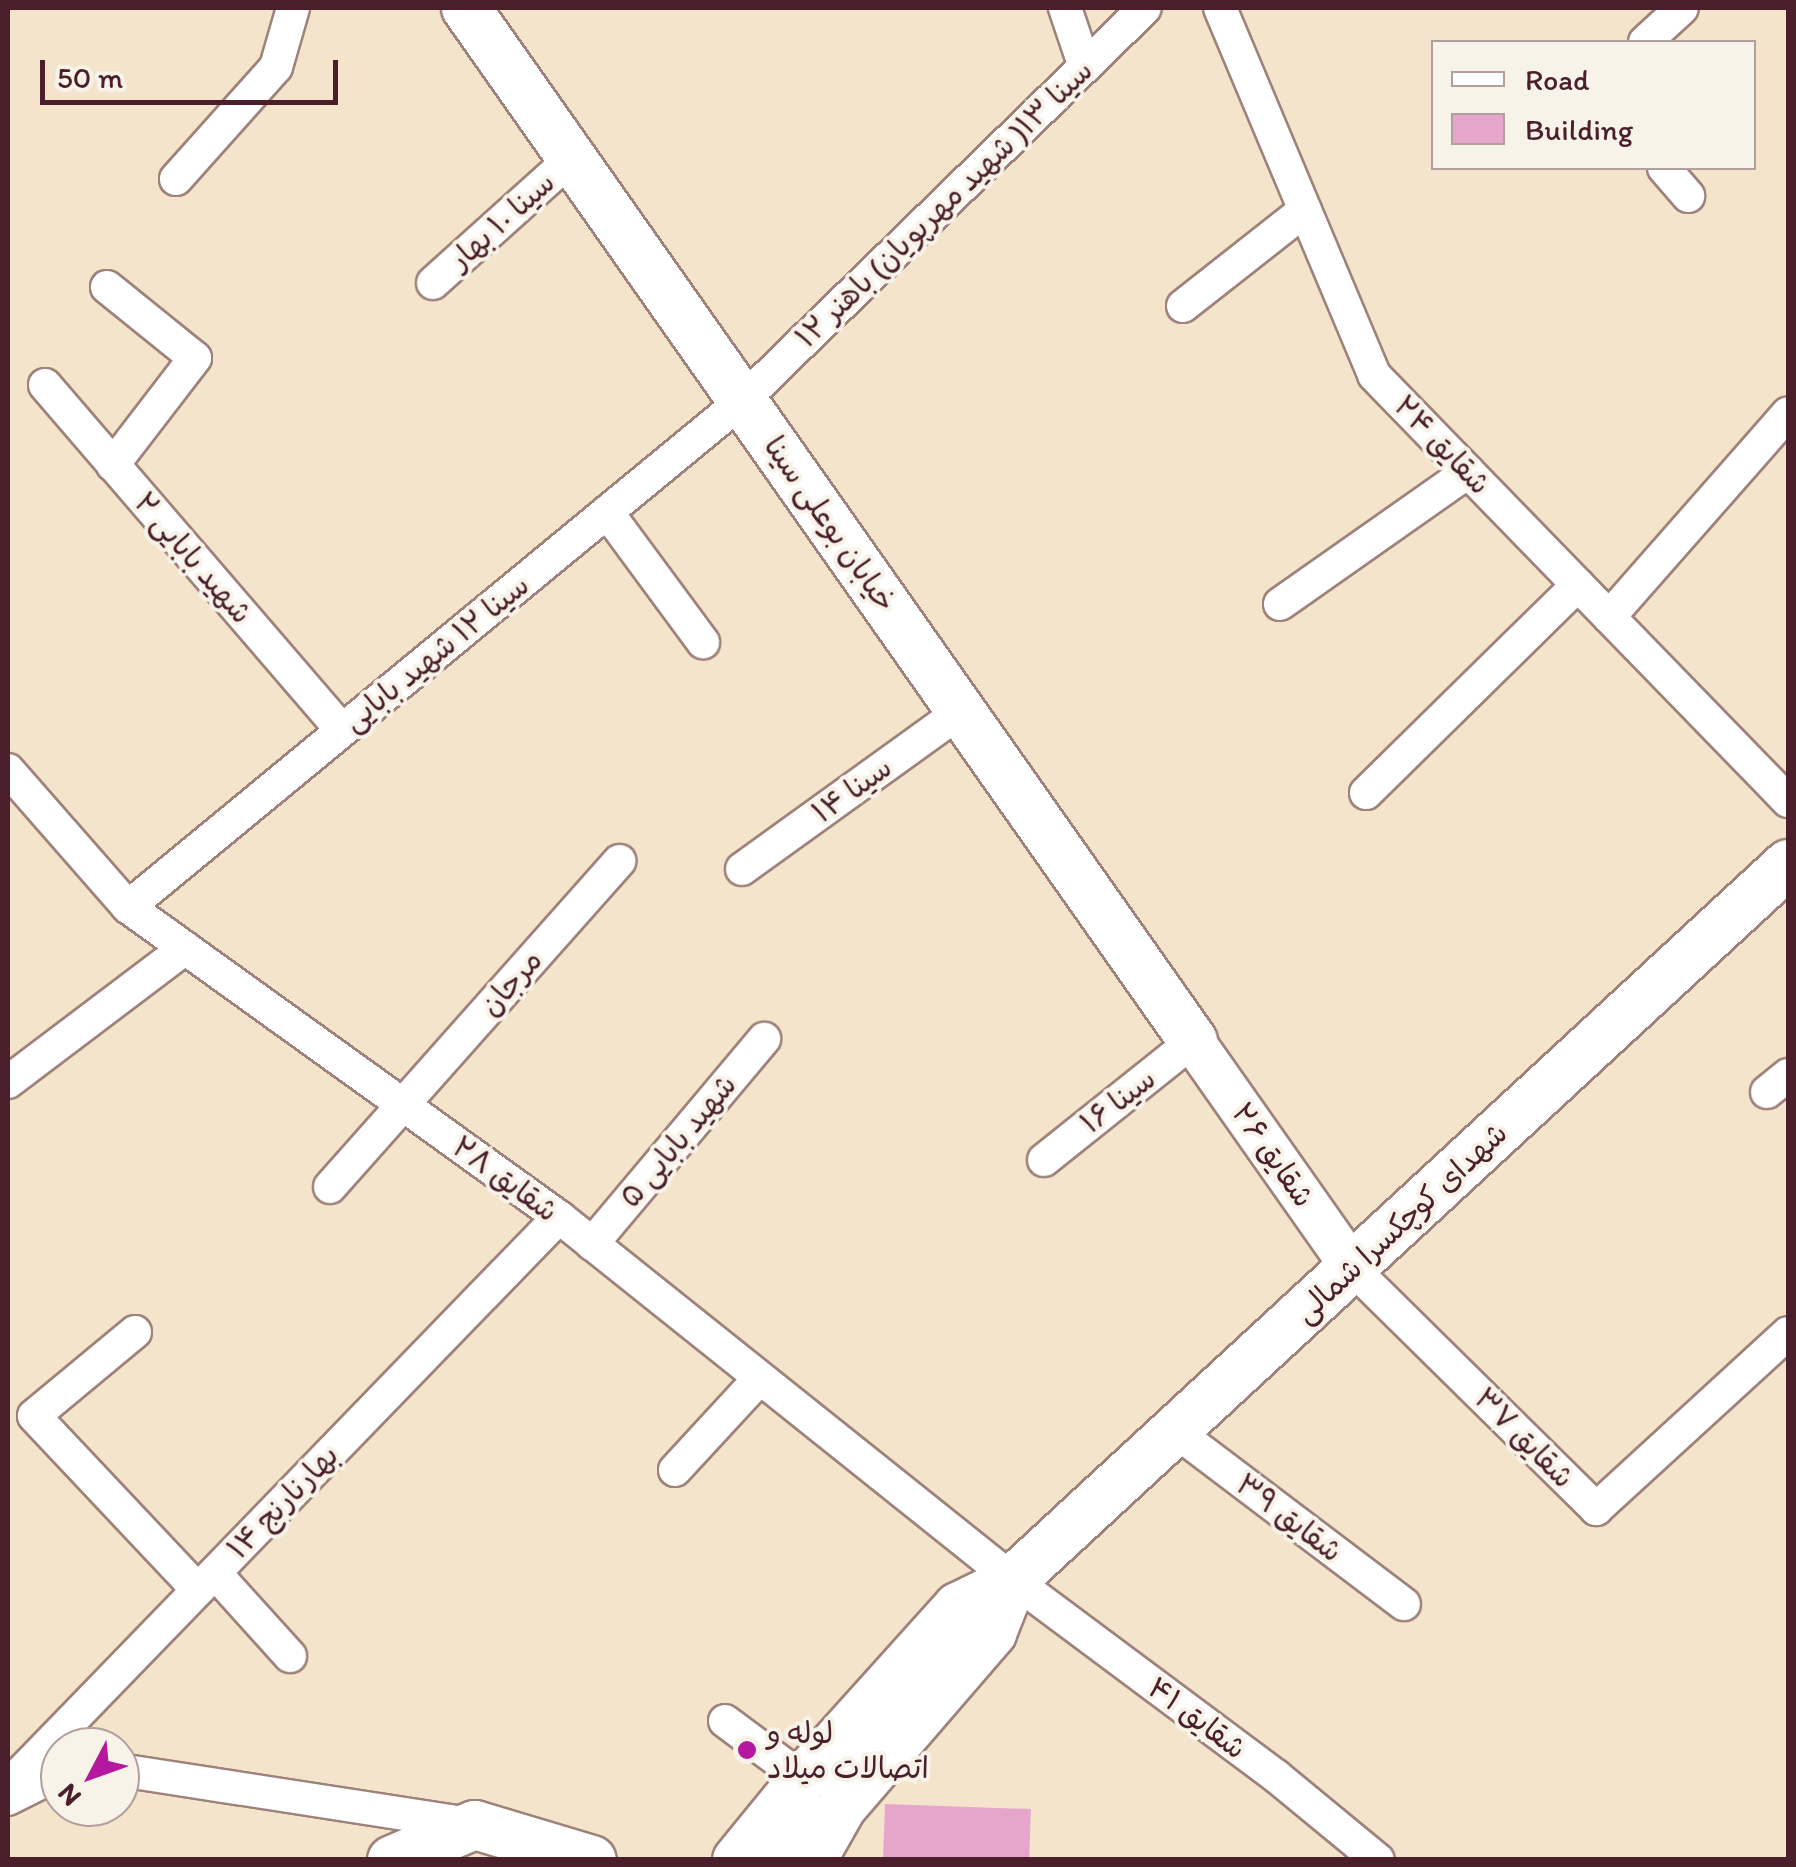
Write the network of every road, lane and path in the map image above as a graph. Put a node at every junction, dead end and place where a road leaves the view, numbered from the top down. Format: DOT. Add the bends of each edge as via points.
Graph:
graph roads {
  1 [pos="293,8"];
  2 [pos="466,8"];
  3 [pos="1064,8"];
  4 [pos="1146,8"];
  5 [pos="1220,8"];
  6 [pos="1682,8"];
  7 [pos="1646,40"];
  8 [pos="1085,66"];
  9 [pos="572,158"];
  10 [pos="1666,170"];
  11 [pos="176,178"];
  12 [pos="1688,196"];
  13 [pos="1305,210"];
  14 [pos="432,284"];
  15 [pos="106,286"];
  16 [pos="1183,306"];
  17 [pos="44,385"];
  18 [pos="743,400"];
  19 [pos="1788,413"];
  20 [pos="114,465"];
  21 [pos="1468,472"];
  22 [pos="607,512"];
  23 [pos="1578,585"];
  24 [pos="1280,604"];
  25 [pos="1609,616"];
  26 [pos="703,642"];
  27 [pos="961,711"];
  28 [pos="342,730"];
  29 [pos="8,770"];
  30 [pos="1366,792"];
  31 [pos="1788,801"];
  32 [pos="619,862"];
  33 [pos="1788,864"];
  34 [pos="742,868"];
  35 [pos="128,906"];
  36 [pos="185,948"];
  37 [pos="764,1039"];
  38 [pos="1193,1041"];
  39 [pos="8,1082"];
  40 [pos="402,1104"];
  41 [pos="1044,1160"];
  42 [pos="330,1187"];
  43 [pos="559,1218"];
  44 [pos="592,1244"];
  45 [pos="1353,1268"];
  46 [pos="135,1332"];
  47 [pos="1788,1334"];
  48 [pos="760,1378"];
  49 [pos="1175,1432"];
  50 [pos="675,1470"];
  51 [pos="1013,1580"];
  52 [pos="206,1581"];
  53 [pos="1404,1604"];
  54 [pos="290,1656"];
  55 [pos="725,1721"];
  56 [pos="140,1773"];
  57 [pos="803,1779"];
  58 [pos="40,1783"];
  59 [pos="8,1786"];
  60 [pos="8,1799"];
  61 [pos="842,1807"];
  62 [pos="475,1825"];
  63 [pos="392,1860"];
  64 [pos="592,1860"];
  65 [pos="738,1860"];
  66 [pos="812,1860"];
  67 [pos="1378,1860"];
  1 -- 11 [label="street" via="276,67"];
  2 -- 9 [label="main road, خیابان بوعلی سینا"];
  3 -- 8 [label="street"];
  4 -- 8 [label="street, سینا ۱۳( شهید مهرپویان) باهنر ۱۲"];
  5 -- 13 [label="street, شقایق ۲۴"];
  6 -- 7 [label="street"];
  8 -- 18 [label="street, سینا ۱۳( شهید مهرپویان) باهنر ۱۲"];
  9 -- 14 [label="street, سینا ۱۰ بهار"];
  9 -- 18 [label="main road, خیابان بوعلی سینا"];
  10 -- 12 [label="street"];
  13 -- 16 [label="street"];
  13 -- 21 [label="street, شقایق ۲۴" via="1374,375"];
  15 -- 20 [label="street" via="195,358"];
  17 -- 20 [label="street, شهید بابایی ۲"];
  18 -- 22 [label="street, سینا ۱۲ شهید بابایی"];
  18 -- 27 [label="main road, خیابان بوعلی سینا"];
  19 -- 25 [label="street"];
  20 -- 28 [label="street, شهید بابایی ۲"];
  21 -- 23 [label="street, شقایق ۲۴"];
  21 -- 24 [label="street"];
  22 -- 26 [label="street"];
  22 -- 28 [label="street, سینا ۱۲ شهید بابایی"];
  23 -- 25 [label="street, شقایق ۲۴"];
  23 -- 30 [label="street"];
  25 -- 31 [label="street, شقایق ۲۴"];
  27 -- 34 [label="street, سینا ۱۴"];
  27 -- 38 [label="main road, خیابان بوعلی سینا"];
  28 -- 35 [label="street, سینا ۱۲ شهید بابایی"];
  29 -- 35 [label="street, شقایق ۲۸"];
  32 -- 40 [label="street, مرجان"];
  33 -- 45 [label="main road, شهدای کوچکسرا شمالی"];
  35 -- 36 [label="street, شقایق ۲۸"];
  36 -- 39 [label="street"];
  36 -- 40 [label="street, شقایق ۲۸"];
  37 -- 44 [label="street, شهید بابایی ۵"];
  38 -- 41 [label="street, سینا ۱۶"];
  38 -- 45 [label="street, شقایق ۲۶"];
  40 -- 42 [label="street, مرجان"];
  40 -- 43 [label="street, شقایق ۲۸"];
  43 -- 44 [label="street, شقایق ۲۸"];
  43 -- 52 [label="street, بهارنارنج ۱۴"];
  44 -- 48 [label="street, شقایق ۲۸"];
  45 -- 47 [label="street, شقایق ۳۷" via="1596,1509"];
  45 -- 49 [label="main road, شهدای کوچکسرا شمالی"];
  46 -- 52 [label="street" via="34,1416"];
  48 -- 50 [label="street"];
  48 -- 51 [label="street, شقایق ۲۸"];
  49 -- 51 [label="main road, شهدای کوچکسرا شمالی"];
  49 -- 53 [label="street, شقایق ۳۹"];
  51 -- 57 [label="main road" via="958,1607"];
  51 -- 61 [label="main road" via="992,1633"];
  51 -- 67 [label="street, شقایق ۴۱"];
  52 -- 54 [label="street"];
  52 -- 59 [label="street, بهارنارنج ۱۴"];
  55 -- 57 [label="street"];
  56 -- 62 [label="street"];
  57 -- 61 [label="street" via="779,1850"];
  57 -- 65 [label="main road"];
  58 -- 60 [label="street"];
  61 -- 66 [label="main road"];
  62 -- 63 [label="main road"];
  62 -- 64 [label="main road"];
}
